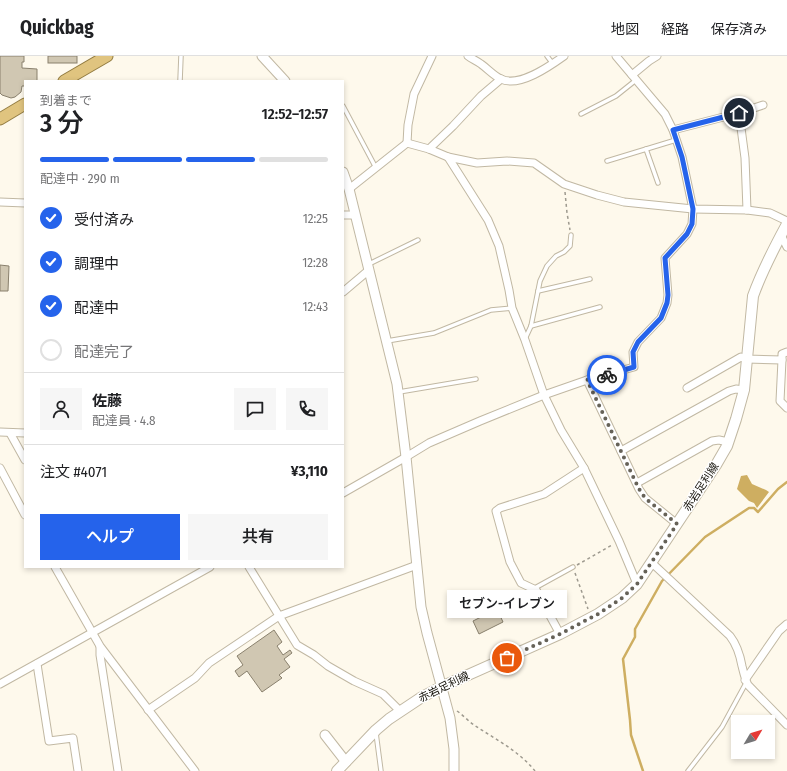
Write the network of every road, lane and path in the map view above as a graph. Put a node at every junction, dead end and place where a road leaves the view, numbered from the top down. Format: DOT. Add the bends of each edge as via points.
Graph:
graph roads {
  1 [pos="107,56"];
  2 [pos="181,56"];
  3 [pos="262,56"];
  4 [pos="432,56"];
  5 [pos="468,56"];
  6 [pos="548,56"];
  7 [pos="564,56"];
  8 [pos="616,56"];
  9 [pos="657,56"];
  10 [pos="647,59"];
  11 [pos="553,64"];
  12 [pos="634,77"];
  13 [pos="501,79"];
  14 [pos="66,80"];
  15 [pos="180,80"];
  16 [pos="283,80"];
  17 [pos="24,105"];
  18 [pos="762,105"];
  19 [pos="344,108"];
  20 [pos="739,113"];
  21 [pos="582,114"];
  22 [pos="0,119"];
  23 [pos="673,130"];
  24 [pos="676,140"];
  25 [pos="407,143"];
  26 [pos="429,149"];
  27 [pos="646,149"];
  28 [pos="448,157"];
  29 [pos="607,161"];
  30 [pos="376,168"];
  31 [pos="344,175"];
  32 [pos="564,184"];
  33 [pos="658,184"];
  34 [pos="349,190"];
  35 [pos="0,202"];
  36 [pos="24,203"];
  37 [pos="693,209"];
  38 [pos="747,210"];
  39 [pos="344,215"];
  40 [pos="355,215"];
  41 [pos="787,222"];
  42 [pos="571,235"];
  43 [pos="781,235"];
  44 [pos="418,240"];
  45 [pos="787,246"];
  46 [pos="368,267"];
  47 [pos="590,280"];
  48 [pos="344,291"];
  49 [pos="538,291"];
  50 [pos="600,307"];
  51 [pos="512,308"];
  52 [pos="531,326"];
  53 [pos="525,340"];
  54 [pos="387,341"];
  55 [pos="787,352"];
  56 [pos="747,359"];
  57 [pos="782,360"];
  58 [pos="476,379"];
  59 [pos="587,380"];
  60 [pos="687,388"];
  61 [pos="744,390"];
  62 [pos="398,392"];
  63 [pos="544,395"];
  64 [pos="787,408"];
  65 [pos="0,432"];
  66 [pos="10,432"];
  67 [pos="24,433"];
  68 [pos="728,442"];
  69 [pos="621,451"];
  70 [pos="406,457"];
  71 [pos="24,458"];
  72 [pos="0,468"];
  73 [pos="584,468"];
  74 [pos="636,483"];
  75 [pos="344,491"];
  76 [pos="24,512"];
  77 [pos="677,524"];
  78 [pos="619,541"];
  79 [pos="652,562"];
  80 [pos="417,566"];
  81 [pos="573,567"];
  82 [pos="56,568"];
  83 [pos="208,568"];
  84 [pos="250,568"];
  85 [pos="637,584"];
  86 [pos="533,588"];
  87 [pos="279,616"];
  88 [pos="591,617"];
  89 [pos="787,624"];
  90 [pos="93,633"];
  91 [pos="560,634"];
  92 [pos="100,646"];
  93 [pos="37,664"];
  94 [pos="746,681"];
  95 [pos="0,684"];
  96 [pos="441,687"];
  97 [pos="448,708"];
  98 [pos="148,710"];
  99 [pos="400,712"];
  100 [pos="787,725"];
  101 [pos="376,730"];
  102 [pos="326,735"];
  103 [pos="346,762"];
  104 [pos="78,771"];
  105 [pos="118,771"];
  106 [pos="195,771"];
  107 [pos="337,771"];
  108 [pos="381,771"];
  109 [pos="454,771"];
  110 [pos="535,771"];
  111 [pos="688,771"];
  1 -- 14 [label="highway"];
  2 -- 15 [label="lane"];
  3 -- 16 [label="street"];
  4 -- 25 [label="street" via="414,94"];
  5 -- 13 [label="street"];
  6 -- 11 [label="lane"];
  7 -- 11 [label="street"];
  8 -- 12 [label="street"];
  9 -- 10 [label="street"];
  10 -- 12 [label="street"];
  11 -- 13 [label="street" via="519,81 509,82"];
  12 -- 21 [label="lane" via="616,96"];
  12 -- 23 [label="street" via="665,114"];
  13 -- 26 [label="street"];
  17 -- 22 [label="highway"];
  18 -- 20 [label="street"];
  19 -- 30 [label="lane"];
  20 -- 23 [label="street"];
  20 -- 38 [label="street" via="745,158"];
  23 -- 24 [label="street"];
  24 -- 27 [label="lane"];
  24 -- 37 [label="street"];
  25 -- 26 [label="street"];
  25 -- 30 [label="street"];
  26 -- 28 [label="street"];
  27 -- 29 [label="lane"];
  27 -- 33 [label="lane"];
  28 -- 32 [label="street" via="477,162 534,163"];
  28 -- 51 [label="street" via="494,233"];
  30 -- 34 [label="street"];
  31 -- 34 [label="street"];
  32 -- 37 [label="street" via="624,202"];
  32 -- 42 [label="path"];
  34 -- 40 [label="street"];
  35 -- 36 [label="street"];
  37 -- 38 [label="street"];
  37 -- 59 [label="street" via="692,224 687,234 665,258 667,303 661,318 638,342 633,352 634,367"];
  38 -- 41 [label="street" via="770,213"];
  39 -- 40 [label="street"];
  40 -- 46 [label="street"];
  41 -- 43 [label="main road, 赤岩足利線"];
  42 -- 49 [label="lane" via="570,246 546,266"];
  43 -- 45 [label="street"];
  43 -- 56 [label="main road, 赤岩足利線" via="753,296"];
  44 -- 46 [label="lane"];
  46 -- 48 [label="street"];
  46 -- 54 [label="street"];
  47 -- 49 [label="lane"];
  49 -- 52 [label="lane"];
  50 -- 52 [label="lane"];
  51 -- 53 [label="street"];
  51 -- 54 [label="lane" via="491,310 434,333"];
  52 -- 53 [label="lane"];
  53 -- 63 [label="street"];
  54 -- 62 [label="street"];
  55 -- 57 [label="street" via="782,354"];
  56 -- 57 [label="street"];
  56 -- 60 [label="street" via="741,357"];
  56 -- 61 [label="main road, 赤岩足利線"];
  57 -- 64 [label="street" via="780,401"];
  58 -- 62 [label="lane"];
  59 -- 63 [label="street"];
  59 -- 69 [label="street"];
  61 -- 68 [label="main road, 赤岩足利線"];
  61 -- 69 [label="street" via="729,391"];
  62 -- 70 [label="street"];
  63 -- 70 [label="street" via="429,443"];
  63 -- 73 [label="street"];
  65 -- 66 [label="street"];
  66 -- 67 [label="street"];
  66 -- 71 [label="street"];
  68 -- 74 [label="street" via="712,441"];
  68 -- 77 [label="main road, 赤岩足利線"];
  69 -- 74 [label="street"];
  70 -- 75 [label="street"];
  70 -- 80 [label="street"];
  72 -- 76 [label="street"];
  73 -- 78 [label="street"];
  73 -- 86 [label="street" via="544,494 496,511 510,562 521,582"];
  74 -- 77 [label="street" via="645,498"];
  77 -- 79 [label="main road, 赤岩足利線"];
  78 -- 81 [label="path"];
  78 -- 85 [label="street"];
  79 -- 85 [label="main road, 赤岩足利線"];
  79 -- 94 [label="street" via="735,642"];
  80 -- 87 [label="street"];
  80 -- 96 [label="street" via="427,633"];
  81 -- 86 [label="lane"];
  81 -- 88 [label="path"];
  82 -- 90 [label="street"];
  83 -- 90 [label="street"];
  84 -- 87 [label="street"];
  85 -- 88 [label="main road, 赤岩足利線" via="622,598"];
  86 -- 91 [label="street"];
  87 -- 98 [label="street" via="209,663 195,678"];
  87 -- 99 [label="street" via="297,645 354,682 382,694"];
  88 -- 91 [label="main road, 赤岩足利線"];
  89 -- 94 [label="street" via="779,631"];
  90 -- 92 [label="street"];
  90 -- 93 [label="street"];
  91 -- 96 [label="main road, 赤岩足利線"];
  92 -- 98 [label="street"];
  92 -- 105 [label="street"];
  93 -- 95 [label="street"];
  93 -- 104 [label="street" via="49,741 73,738"];
  94 -- 100 [label="street"];
  94 -- 111 [label="lane" via="722,727"];
  96 -- 97 [label="street"];
  96 -- 99 [label="main road, 赤岩足利線"];
  97 -- 109 [label="street" via="454,749"];
  97 -- 110 [label="path" via="456,710 496,738"];
  98 -- 106 [label="street"];
  99 -- 101 [label="main road, 赤岩足利線"];
  101 -- 103 [label="main road, 赤岩足利線"];
  101 -- 108 [label="lane"];
  102 -- 103 [label="street"];
  103 -- 107 [label="main road, 赤岩足利線"];
}
